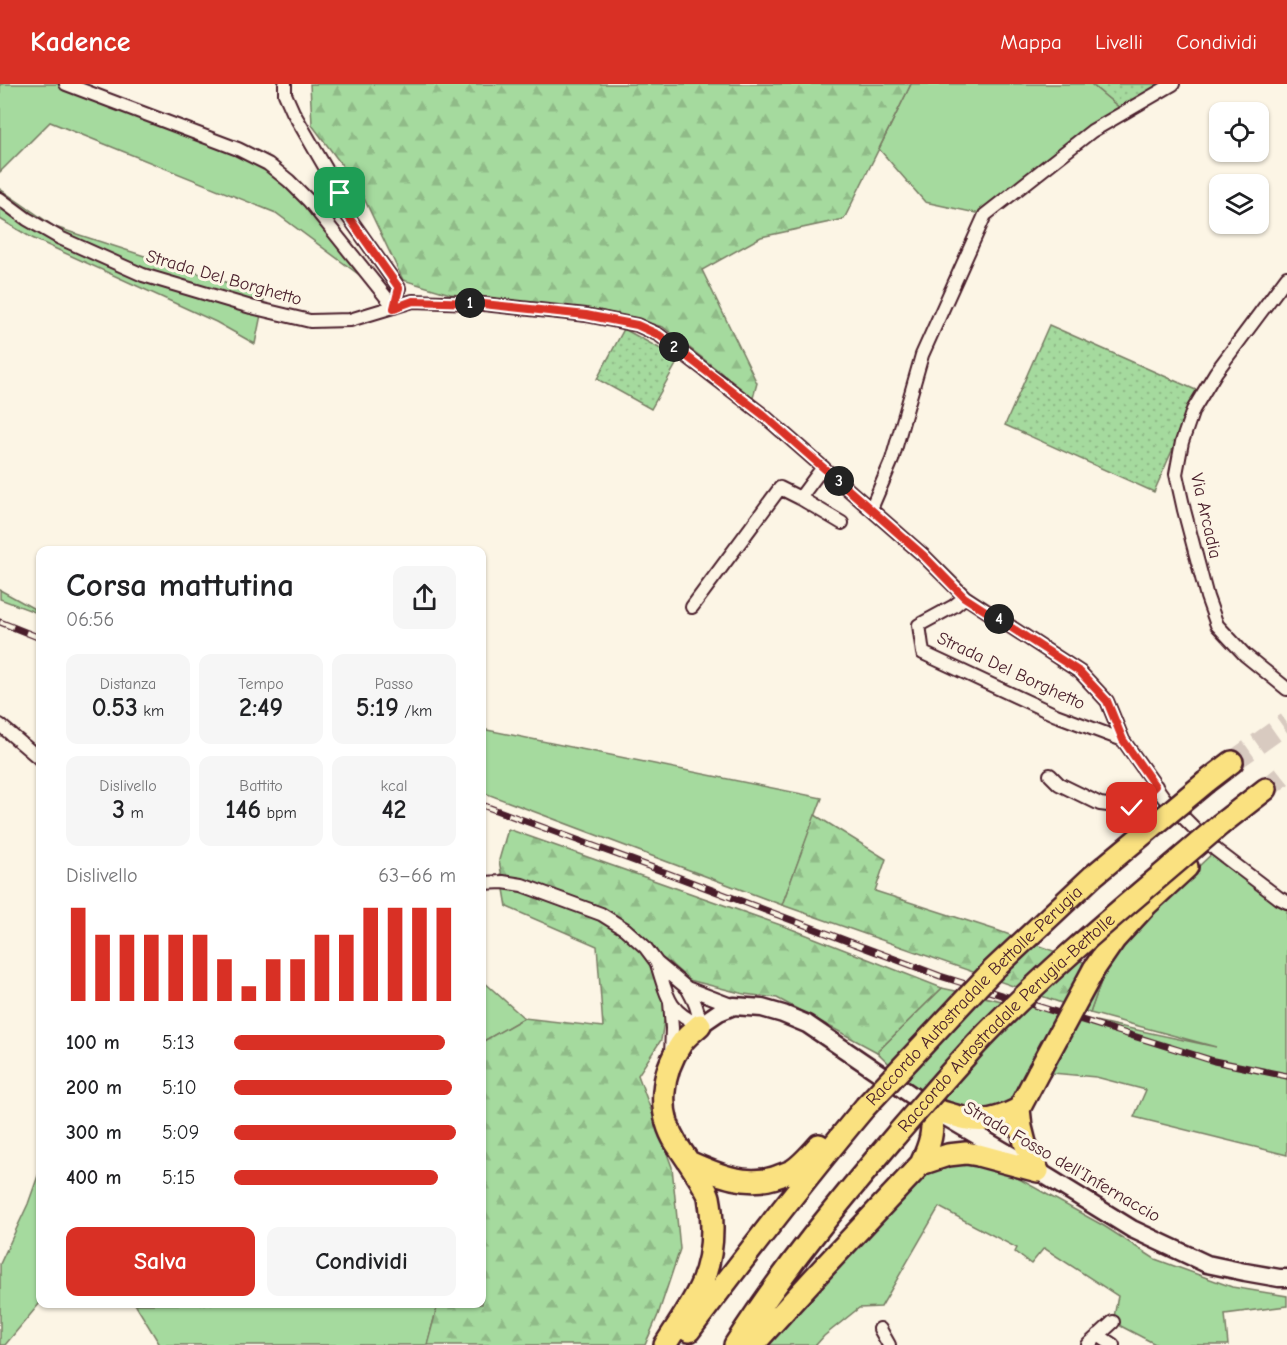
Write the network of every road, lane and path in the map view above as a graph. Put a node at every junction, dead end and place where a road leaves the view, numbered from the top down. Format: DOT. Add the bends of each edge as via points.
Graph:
graph roads {
  1 [pos="66,84"];
  2 [pos="285,84"];
  3 [pos="1173,84"];
  4 [pos="0,199"];
  5 [pos="1287,277"];
  6 [pos="394,308"];
  7 [pos="823,467"];
  8 [pos="800,498"];
  9 [pos="871,509"];
  10 [pos="842,523"];
  11 [pos="964,597"];
  12 [pos="692,607"];
  13 [pos="1287,689"];
  14 [pos="0,725"];
  15 [pos="1123,740"];
  16 [pos="36,756"];
  17 [pos="1232,762"];
  18 [pos="1050,776"];
  19 [pos="1155,786"];
  20 [pos="1266,789"];
  21 [pos="1229,818"];
  22 [pos="486,883"];
  23 [pos="1287,902"];
  24 [pos="657,963"];
  25 [pos="687,988"];
  26 [pos="670,1002"];
  27 [pos="734,1006"];
  28 [pos="700,1024"];
  29 [pos="671,1059"];
  30 [pos="860,1104"];
  31 [pos="932,1109"];
  32 [pos="1018,1109"];
  33 [pos="689,1162"];
  34 [pos="921,1164"];
  35 [pos="1038,1171"];
  36 [pos="1287,1278"];
  37 [pos="1113,1322"];
  38 [pos="880,1329"];
  39 [pos="1098,1335"];
  40 [pos="665,1345"];
  41 [pos="679,1345"];
  42 [pos="735,1345"];
  43 [pos="753,1345"];
  44 [pos="889,1345"];
  45 [pos="1088,1345"];
  46 [pos="1113,1345"];
  1 -- 6 [label="street" via="268,164 309,201"];
  2 -- 6 [label="street" via="293,112 340,193 338,202 399,288"];
  3 -- 9 [label="street" via="1092,131 985,215 922,355 892,460"];
  4 -- 6 [label="street, Strada Del Borghetto" via="60,238 143,275 251,307 310,321 350,320"];
  5 -- 13 [label="street, Via Arcadia" via="1216,372 1193,410 1176,474 1217,625 1245,655"];
  6 -- 7 [label="street, Strada Del Borghetto" via="413,301 474,303 586,315 637,325 659,335 762,414"];
  7 -- 8 [label="street"];
  7 -- 9 [label="street, Strada Del Borghetto"];
  8 -- 10 [label="street"];
  8 -- 12 [label="street" via="780,488"];
  9 -- 11 [label="street, Strada Del Borghetto"];
  11 -- 15 [label="street, Strada Del Borghetto" via="1080,672 1107,701"];
  11 -- 15 [label="street, Strada Del Borghetto" via="920,625 923,653 1056,715"];
  14 -- 16 [label="street"];
  15 -- 19 [label="street, Strada Del Borghetto"];
  17 -- 30 [label="highway, Raccordo Autostradale Bettolle-Perugia, bridge" via="1093,876"];
  18 -- 19 [label="street" via="1100,804 1132,808"];
  19 -- 23 [label="street, Strada Del Borghetto" via="1216,850"];
  20 -- 21 [label="highway, Raccordo Autostradale Perugia-Bettolle"];
  21 -- 32 [label="highway, bridge" via="1187,867 1114,940 1094,969"];
  21 -- 42 [label="highway, Raccordo Autostradale Perugia-Bettolle, bridge" via="1083,942 982,1038 841,1199"];
  22 -- 24 [label="street, Strada Fosso dell'Infernaccio" via="522,885 601,914 626,929"];
  24 -- 25 [label="street, Strada Fosso dell'Infernaccio"];
  24 -- 26 [label="street, Strada Fosso dell'Infernaccio"];
  25 -- 27 [label="street, Strada Fosso dell'Infernaccio"];
  25 -- 28 [label="street, Strada Fosso dell'Infernaccio" via="696,1002"];
  26 -- 28 [label="street"];
  26 -- 29 [label="street, Strada Fosso dell'Infernaccio"];
  27 -- 28 [label="main road"];
  27 -- 31 [label="main road, Strada Fosso dell'Infernaccio" via="762,1008 807,1024"];
  28 -- 29 [label="highway"];
  29 -- 33 [label="highway" via="663,1103 666,1122"];
  30 -- 33 [label="highway" via="792,1171 769,1179 729,1178"];
  30 -- 41 [label="highway, Raccordo Autostradale Bettolle-Perugia"];
  31 -- 32 [label="highway" via="975,1122 1003,1117"];
  31 -- 34 [label="highway" via="931,1143"];
  31 -- 35 [label="main road, Strada Fosso dell'Infernaccio"];
  32 -- 35 [label="highway" via="1025,1143"];
  33 -- 40 [label="highway" via="709,1195 712,1247 698,1293"];
  34 -- 35 [label="highway" via="966,1153"];
  34 -- 43 [label="highway"];
  35 -- 36 [label="main road, Strada Fosso dell'Infernaccio" via="1132,1229 1207,1264"];
  37 -- 39 [label="street"];
  38 -- 44 [label="street"];
  39 -- 45 [label="street"];
  39 -- 46 [label="street"];
}
